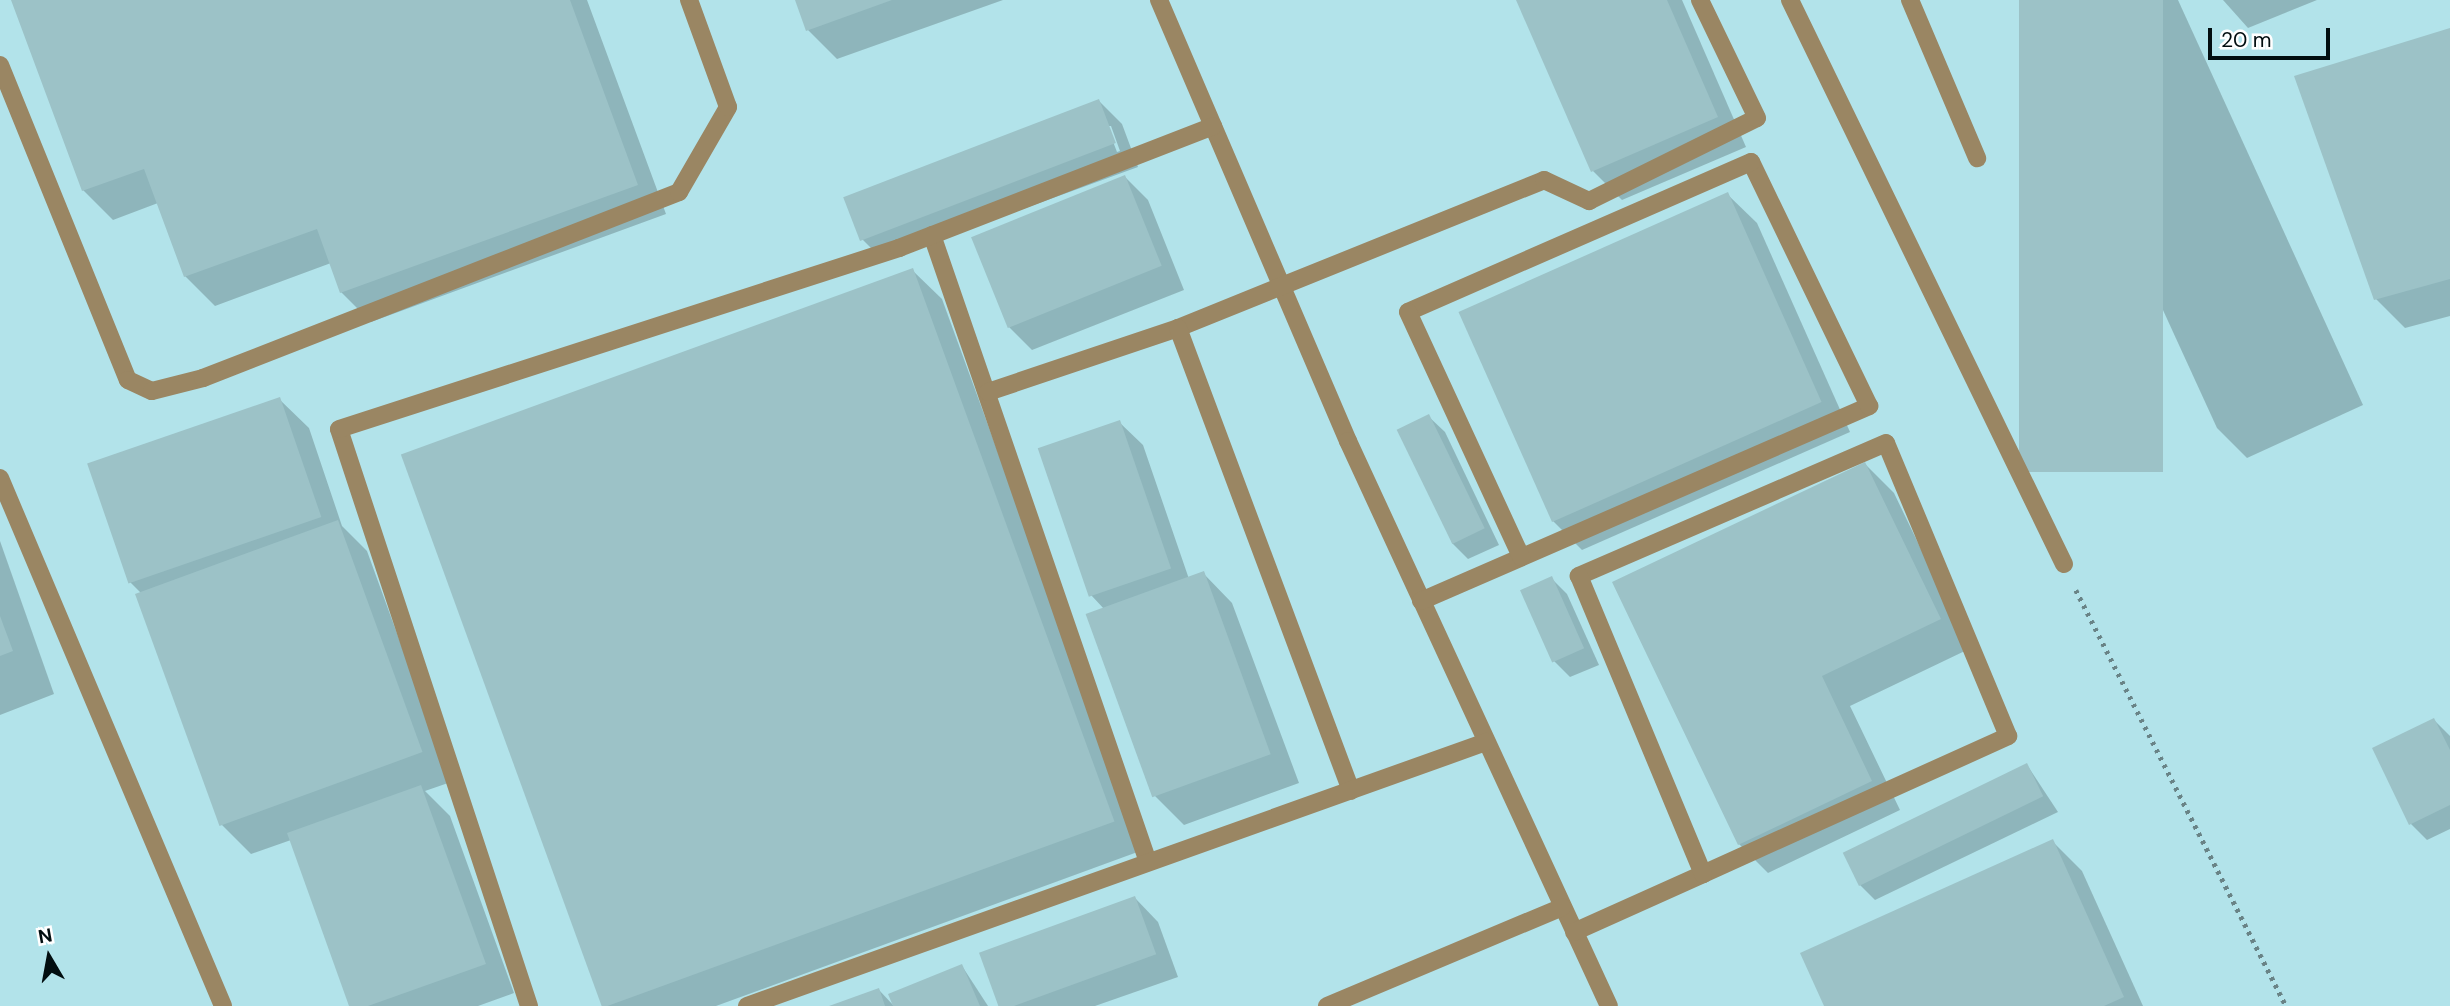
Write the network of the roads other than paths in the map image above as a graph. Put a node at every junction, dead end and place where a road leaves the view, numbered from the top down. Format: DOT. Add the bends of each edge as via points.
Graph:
graph roads {
  1 [pos="689,0"];
  2 [pos="1159,0"];
  3 [pos="1700,0"];
  4 [pos="1790,0"];
  5 [pos="1910,0"];
  6 [pos="0,65"];
  7 [pos="1213,126"];
  8 [pos="1977,158"];
  9 [pos="932,235"];
  10 [pos="1283,289"];
  11 [pos="1178,328"];
  12 [pos="988,391"];
  13 [pos="0,478"];
  14 [pos="1521,557"];
  15 [pos="2064,565"];
  16 [pos="1421,601"];
  17 [pos="1486,742"];
  18 [pos="1351,791"];
  19 [pos="1148,862"];
  20 [pos="1703,874"];
  21 [pos="1562,907"];
  22 [pos="1574,932"];
  23 [pos="223,1006"];
  24 [pos="529,1006"];
  25 [pos="747,1006"];
  26 [pos="1327,1006"];
  27 [pos="1609,1006"];
  1 -- 6 [label="street" via="728,107 679,192 203,377 152,391 128,380"];
  2 -- 7 [label="street"];
  3 -- 10 [label="street" via="1757,118 1589,201 1544,180"];
  4 -- 15 [label="street"];
  5 -- 8 [label="street"];
  7 -- 9 [label="street"];
  7 -- 10 [label="street"];
  9 -- 12 [label="street"];
  9 -- 24 [label="street" via="339,429"];
  10 -- 11 [label="street"];
  10 -- 16 [label="street"];
  11 -- 12 [label="street"];
  11 -- 18 [label="street"];
  12 -- 19 [label="street"];
  13 -- 23 [label="street"];
  14 -- 14 [label="street" via="1869,406 1751,162 1408,312"];
  14 -- 16 [label="street"];
  16 -- 17 [label="street"];
  17 -- 18 [label="street"];
  17 -- 21 [label="street"];
  18 -- 19 [label="street"];
  19 -- 25 [label="street"];
  20 -- 20 [label="street" via="2008,736 1886,443 1578,576"];
  20 -- 22 [label="street"];
  21 -- 22 [label="street"];
  21 -- 26 [label="street"];
  22 -- 27 [label="street"];
}
